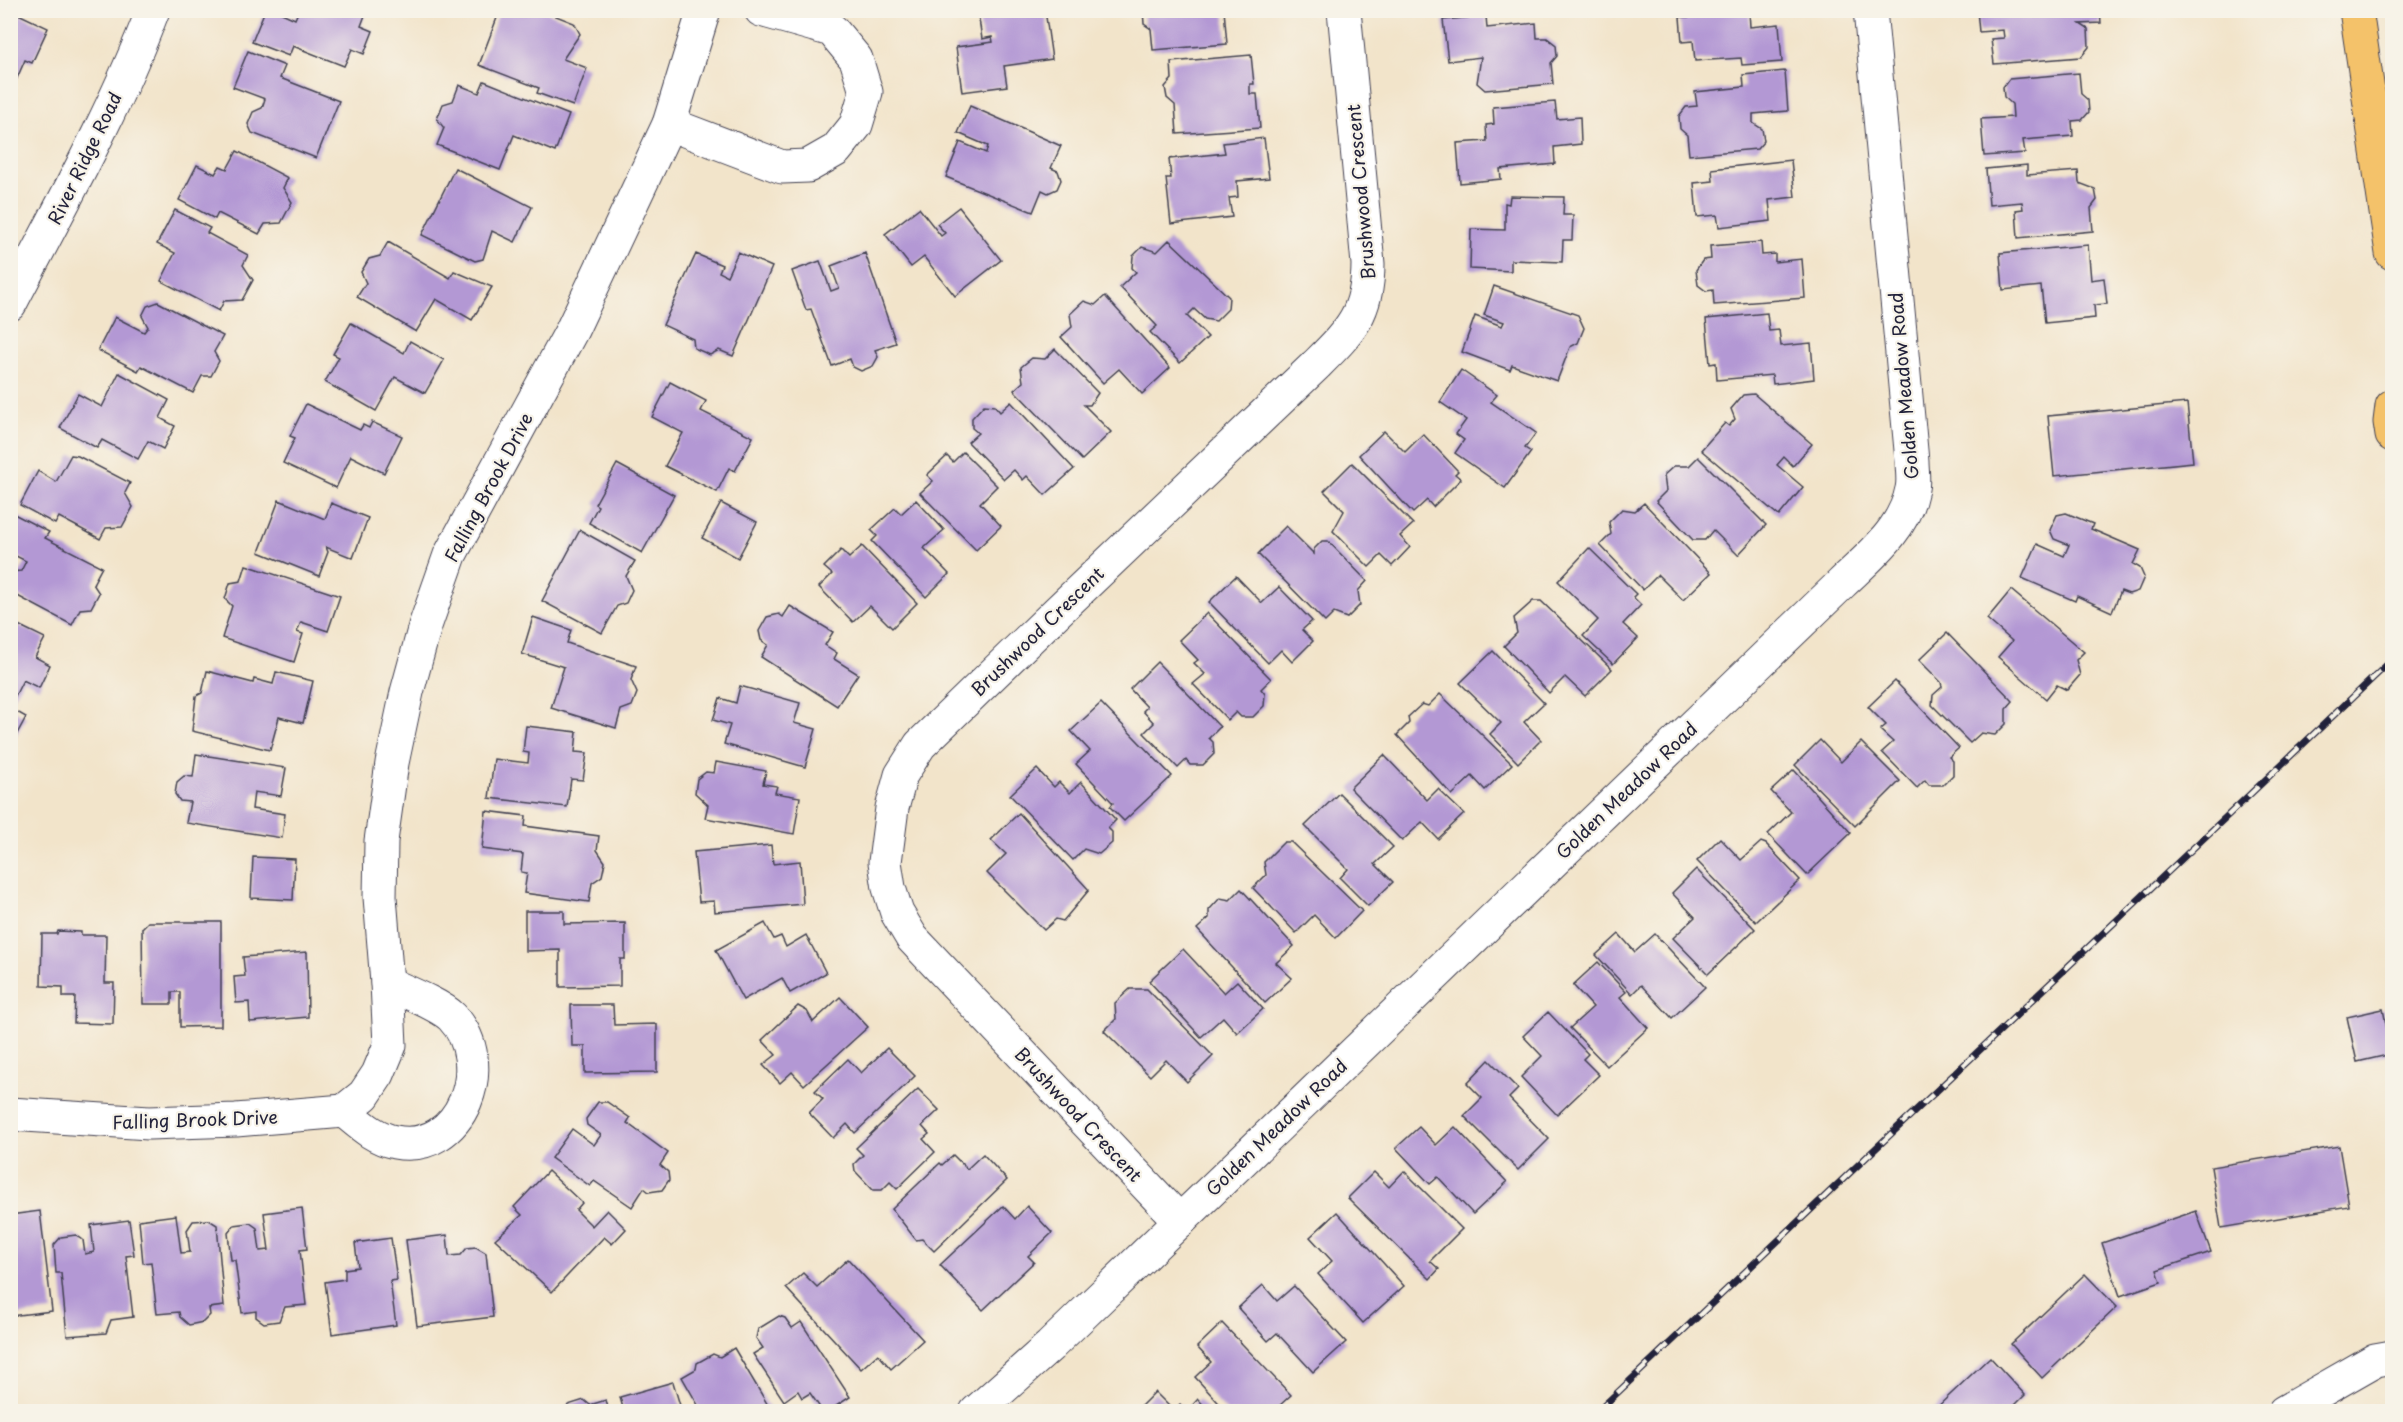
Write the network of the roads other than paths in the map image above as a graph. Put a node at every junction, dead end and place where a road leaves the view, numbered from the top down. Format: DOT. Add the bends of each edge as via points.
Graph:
graph roads {
  1 [pos="153,10"];
  2 [pos="704,10"];
  3 [pos="760,10"];
  4 [pos="1344,10"];
  5 [pos="1870,10"];
  6 [pos="2356,10"];
  7 [pos="669,123"];
  8 [pos="2392,253"];
  9 [pos="10,304"];
  10 [pos="2392,406"];
  11 [pos="2392,435"];
  12 [pos="387,983"];
  13 [pos="344,1111"];
  14 [pos="10,1114"];
  15 [pos="1179,1221"];
  16 [pos="2392,1357"];
  17 [pos="976,1412"];
  18 [pos="2284,1412"];
  1 -- 9 [label="street, River Ridge Road" via="86,158"];
  2 -- 7 [label="street, Falling Brook Drive"];
  3 -- 7 [label="street" via="832,30 856,59 866,92 856,125 836,150 808,166 782,167"];
  4 -- 15 [label="street, Brushwood Crescent" via="1368,264 1368,289 1360,311 1345,337 920,746 901,775 887,837 889,888 897,914 912,938"];
  5 -- 15 [label="street, Golden Meadow Road" via="1912,461 1912,487 1902,518 1884,543"];
  6 -- 8 [label="main road"];
  7 -- 12 [label="street, Falling Brook Drive" via="572,330 450,555 425,626 392,763 381,841 380,897"];
  10 -- 11 [label="main road"];
  12 -- 13 [label="street, Falling Brook Drive" via="390,1045 364,1095"];
  12 -- 13 [label="street" via="451,1016 468,1039 473,1071 466,1101 450,1126 425,1141 396,1142 373,1134"];
  13 -- 14 [label="street, Falling Brook Drive" via="149,1124"];
  15 -- 17 [label="street, Golden Meadow Road"];
  16 -- 18 [label="street" via="2375,1360"];
}
